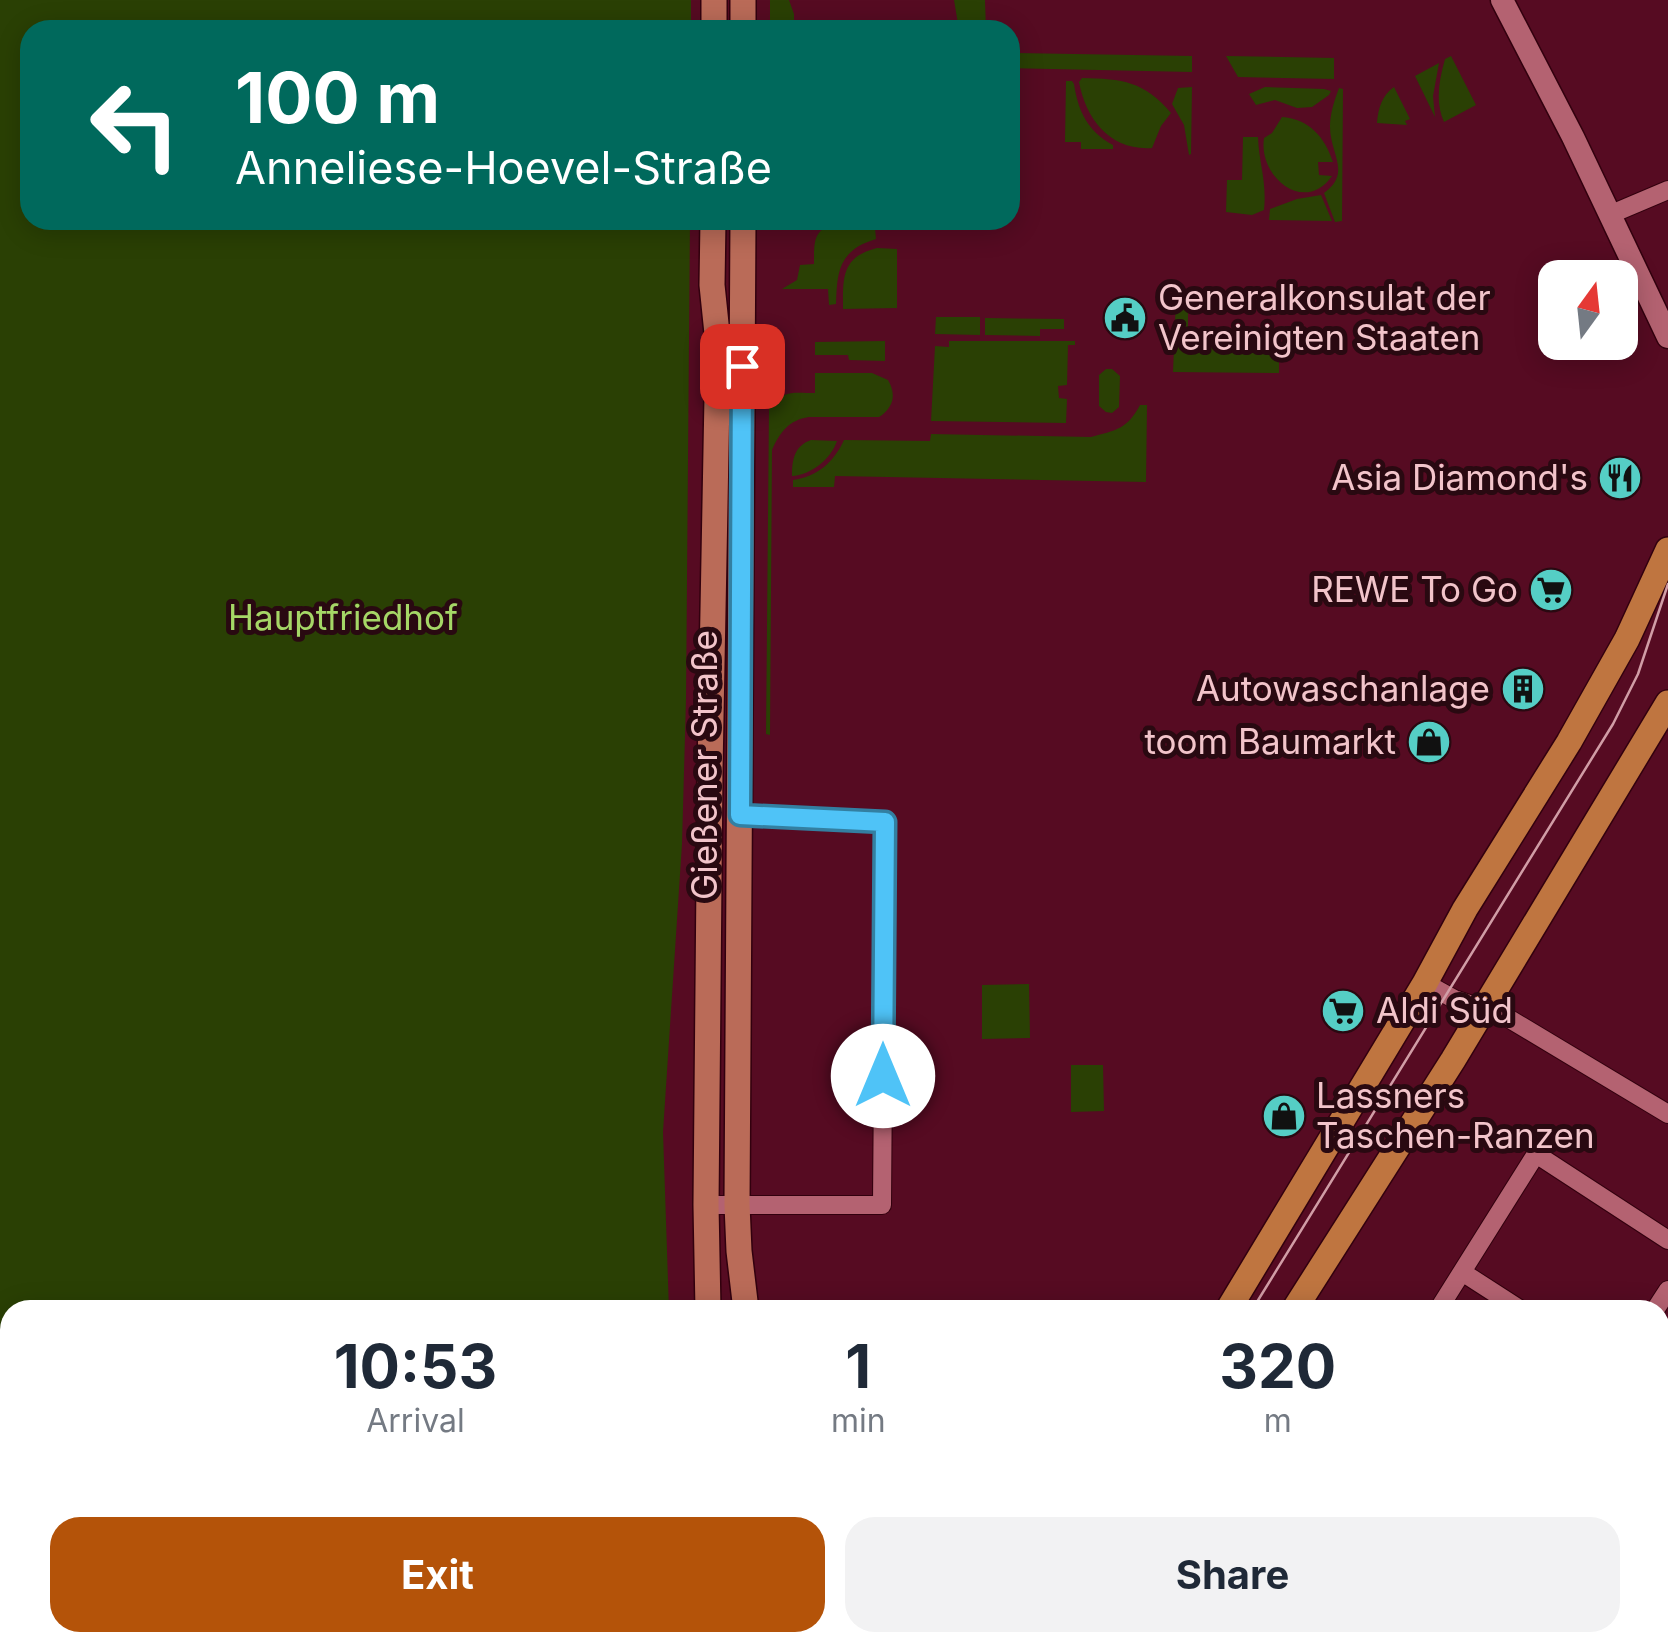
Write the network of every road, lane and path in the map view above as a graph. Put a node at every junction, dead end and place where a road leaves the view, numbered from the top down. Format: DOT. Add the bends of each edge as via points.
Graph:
graph roads {
  1 [pos="1502,0"];
  2 [pos="1668,190"];
  3 [pos="1609,215"];
  4 [pos="712,230"];
  5 [pos="743,230"];
  6 [pos="1668,337"];
  7 [pos="1668,550"];
  8 [pos="1668,703"];
  9 [pos="740,815"];
  10 [pos="1424,984"];
  11 [pos="1484,1008"];
  12 [pos="1668,1114"];
  13 [pos="706,1205"];
  14 [pos="737,1205"];
  15 [pos="1668,1240"];
  16 [pos="1462,1272"];
  17 [pos="708,1300"];
  18 [pos="745,1300"];
  19 [pos="1234,1300"];
  20 [pos="1300,1300"];
  21 [pos="1444,1300"];
  22 [pos="1506,1300"];
  1 -- 3 [label="street"];
  2 -- 3 [label="street"];
  3 -- 6 [label="street"];
  4 -- 13 [label="main road, Gießener Straße" via="718,343"];
  5 -- 9 [label="main road, Gießener Straße"];
  7 -- 10 [label="main road" via="1628,639"];
  8 -- 11 [label="main road"];
  9 -- 14 [label="main road, Gießener Straße"];
  9 -- 14 [label="street" via="885,822 883,1176 882,1205"];
  10 -- 11 [label="street"];
  10 -- 19 [label="main road"];
  11 -- 12 [label="street"];
  11 -- 20 [label="main road"];
  13 -- 14 [label="street"];
  13 -- 17 [label="main road, Gießener Straße"];
  14 -- 18 [label="main road, Gießener Straße"];
  15 -- 16 [label="street" via="1536,1154"];
  16 -- 21 [label="street"];
  16 -- 22 [label="street"];
}
